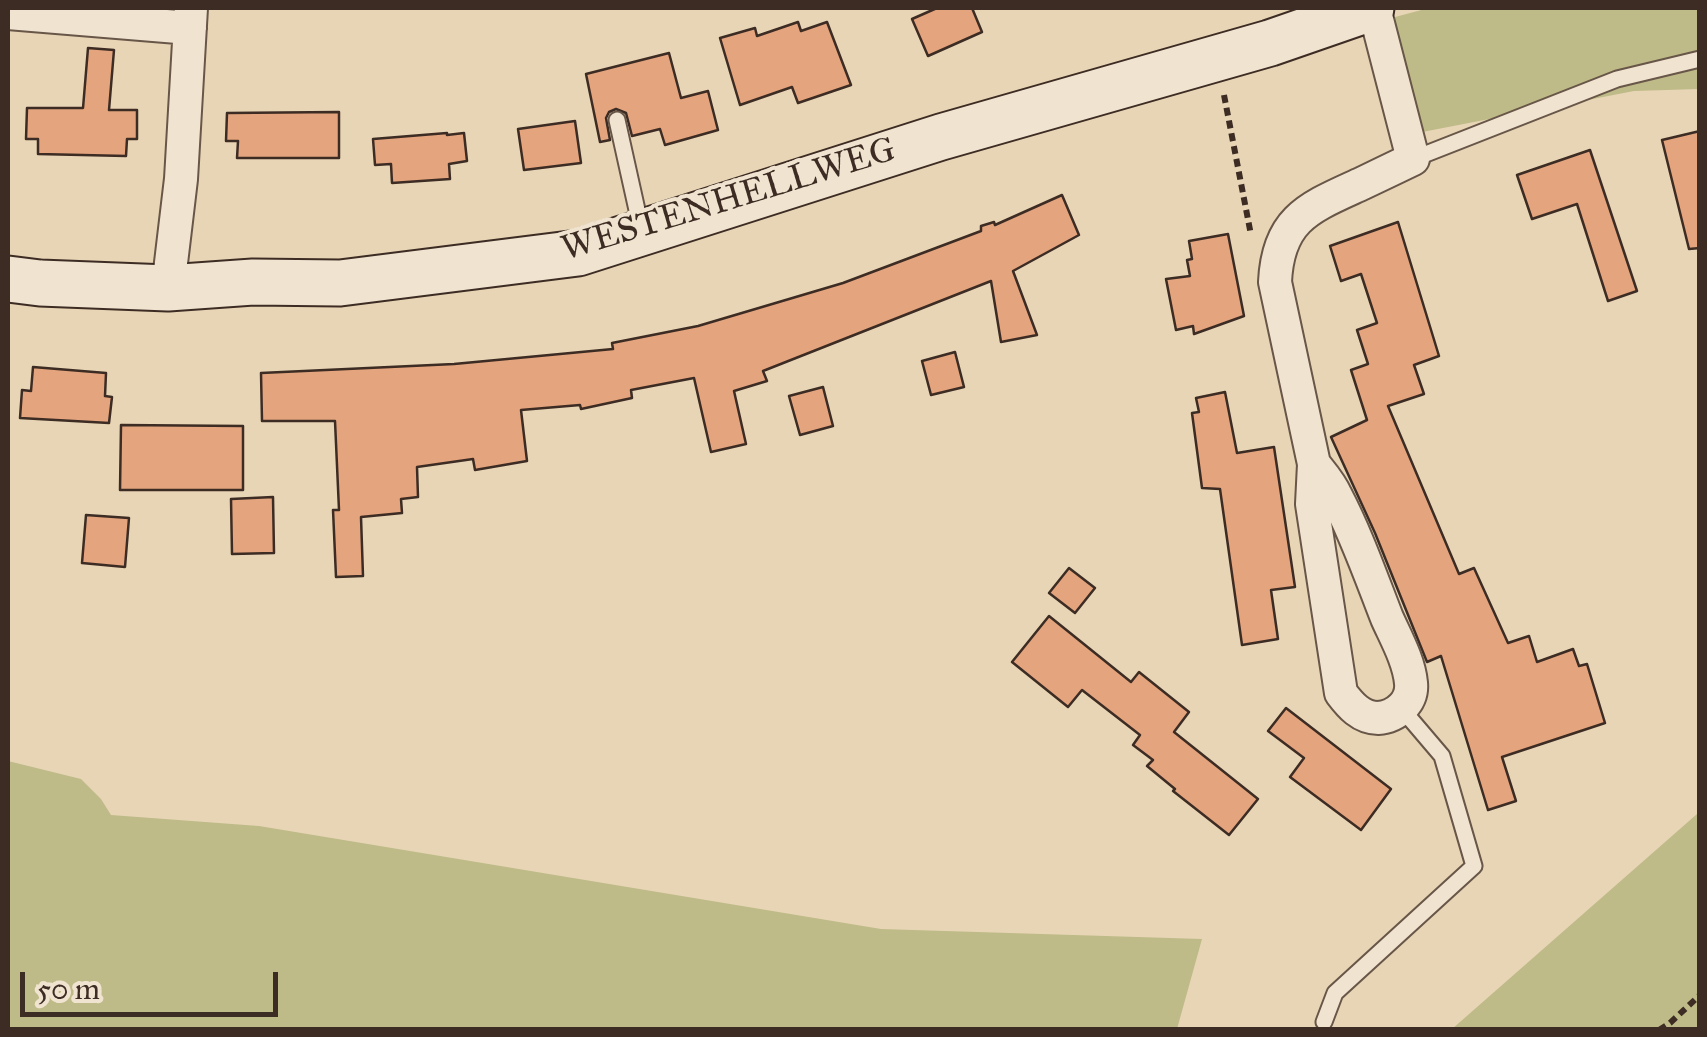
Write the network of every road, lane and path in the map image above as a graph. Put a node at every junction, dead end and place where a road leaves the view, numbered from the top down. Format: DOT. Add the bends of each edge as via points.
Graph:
graph roads {
  1 [pos="1372,8"];
  2 [pos="8,14"];
  3 [pos="191,18"];
  4 [pos="1700,59"];
  5 [pos="1212,60"];
  6 [pos="617,120"];
  7 [pos="1413,159"];
  8 [pos="642,232"];
  9 [pos="1276,263"];
  10 [pos="8,279"];
  11 [pos="168,288"];
  12 [pos="1314,464"];
  13 [pos="1402,708"];
  14 [pos="1700,995"];
  15 [pos="1324,1022"];
  16 [pos="1659,1030"];
  1 -- 5 [label="main road, WESTENHELLWEG"];
  1 -- 7 [label="street"];
  2 -- 3 [label="street"];
  3 -- 11 [label="street"];
  4 -- 7 [label="lane" via="1617,80"];
  5 -- 8 [label="main road, WESTENHELLWEG"];
  5 -- 9 [label="path" via="1254,252"];
  6 -- 8 [label="lane"];
  7 -- 9 [label="street" via="1319,202 1285,236"];
  8 -- 11 [label="main road, WESTENHELLWEG" via="578,252 340,282"];
  9 -- 12 [label="street"];
  10 -- 11 [label="main road, WESTENHELLWEG"];
  12 -- 13 [label="street" via="1336,494 1403,654 1412,684"];
  12 -- 13 [label="street" via="1312,504 1341,693 1369,717"];
  13 -- 15 [label="lane" via="1442,756 1474,866 1335,994"];
  14 -- 16 [label="path"];
}
